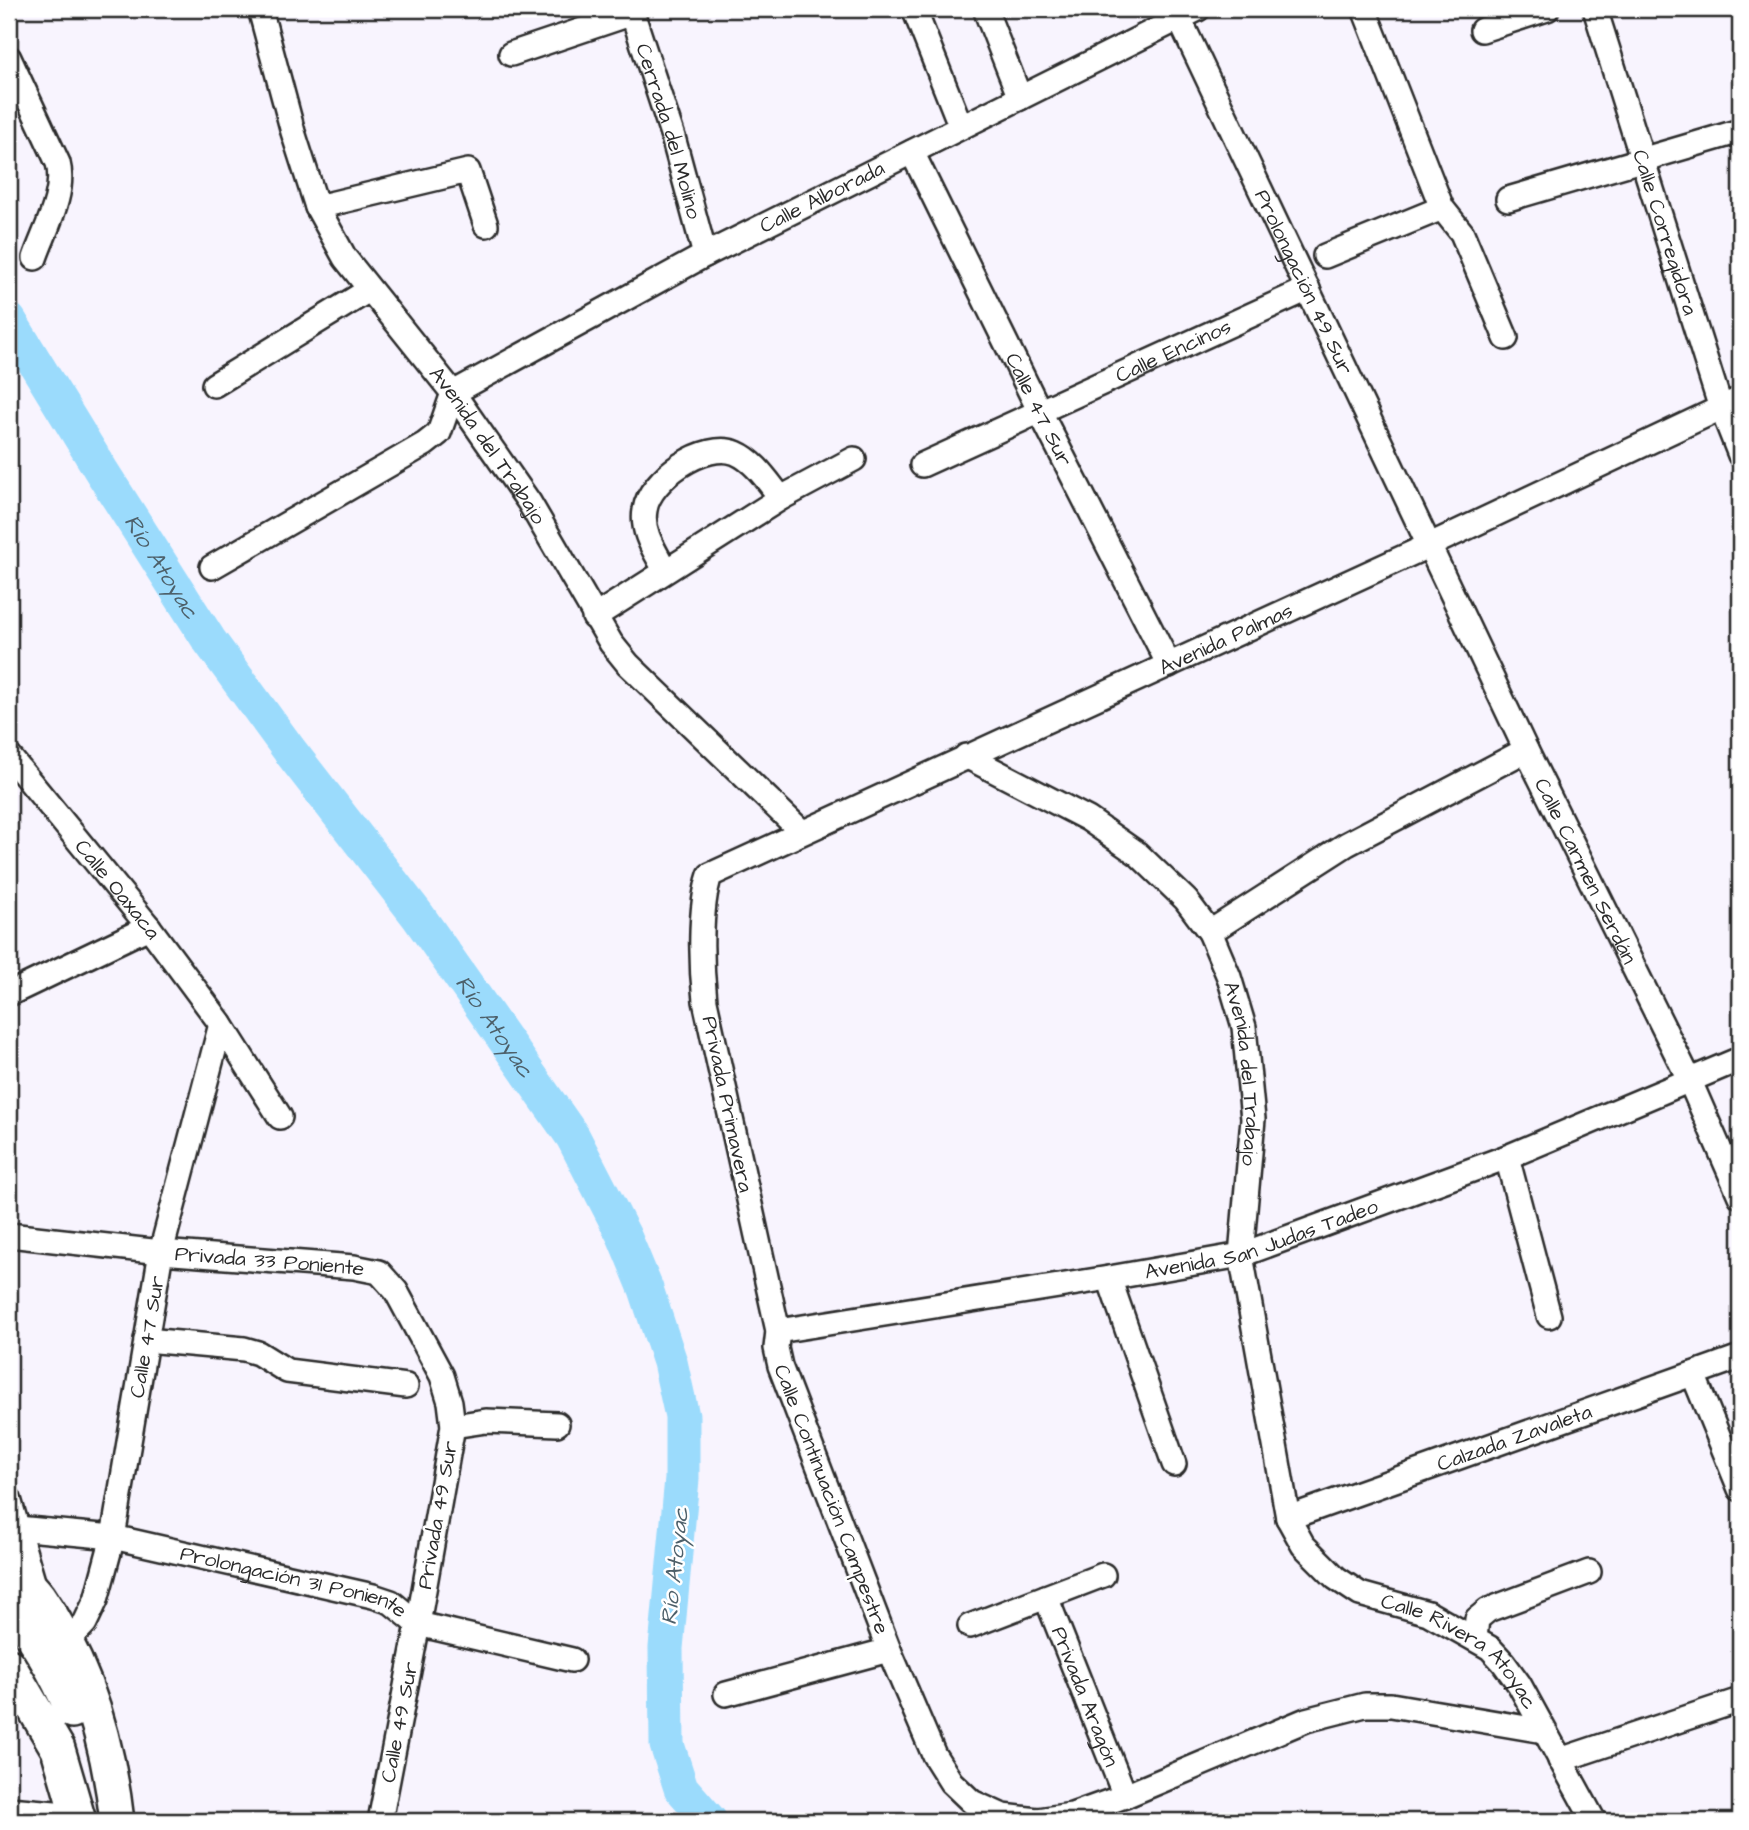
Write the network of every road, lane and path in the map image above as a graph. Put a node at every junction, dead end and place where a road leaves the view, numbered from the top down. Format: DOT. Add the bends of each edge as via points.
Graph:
graph roads {
  1 [pos="260,9"];
  2 [pos="914,9"];
  3 [pos="985,9"];
  4 [pos="1364,9"];
  5 [pos="1547,9"];
  6 [pos="1595,9"];
  7 [pos="632,11"];
  8 [pos="1188,14"];
  9 [pos="1482,30"];
  10 [pos="511,54"];
  11 [pos="9,58"];
  12 [pos="1020,98"];
  13 [pos="961,127"];
  14 [pos="1740,131"];
  15 [pos="912,152"];
  16 [pos="1643,158"];
  17 [pos="1508,199"];
  18 [pos="317,206"];
  19 [pos="1443,208"];
  20 [pos="485,225"];
  21 [pos="705,255"];
  22 [pos="1325,256"];
  23 [pos="35,258"];
  24 [pos="1308,289"];
  25 [pos="369,290"];
  26 [pos="1506,338"];
  27 [pos="214,385"];
  28 [pos="453,393"];
  29 [pos="1731,404"];
  30 [pos="1040,412"];
  31 [pos="1740,455"];
  32 [pos="854,459"];
  33 [pos="922,465"];
  34 [pos="781,498"];
  35 [pos="1430,545"];
  36 [pos="212,567"];
  37 [pos="665,570"];
  38 [pos="594,617"];
  39 [pos="1169,664"];
  40 [pos="1526,750"];
  41 [pos="9,756"];
  42 [pos="966,756"];
  43 [pos="16,778"];
  44 [pos="802,832"];
  45 [pos="710,876"];
  46 [pos="149,927"];
  47 [pos="1210,932"];
  48 [pos="9,994"];
  49 [pos="221,1024"];
  50 [pos="1740,1059"];
  51 [pos="1689,1079"];
  52 [pos="280,1117"];
  53 [pos="1507,1157"];
  54 [pos="1740,1196"];
  55 [pos="9,1235"];
  56 [pos="161,1252"];
  57 [pos="1241,1255"];
  58 [pos="1110,1278"];
  59 [pos="1549,1316"];
  60 [pos="777,1339"];
  61 [pos="146,1340"];
  62 [pos="1740,1357"];
  63 [pos="1693,1374"];
  64 [pos="406,1387"];
  65 [pos="557,1424"];
  66 [pos="453,1426"];
  67 [pos="1174,1464"];
  68 [pos="1740,1489"];
  69 [pos="9,1499"];
  70 [pos="1288,1518"];
  71 [pos="13,1532"];
  72 [pos="113,1537"];
  73 [pos="9,1566"];
  74 [pos="1589,1572"];
  75 [pos="1103,1574"];
  76 [pos="1046,1597"];
  77 [pos="23,1600"];
  78 [pos="418,1624"];
  79 [pos="970,1626"];
  80 [pos="1475,1638"];
  81 [pos="9,1640"];
  82 [pos="67,1642"];
  83 [pos="890,1650"];
  84 [pos="572,1660"];
  85 [pos="9,1666"];
  86 [pos="726,1694"];
  87 [pos="1740,1700"];
  88 [pos="1544,1731"];
  89 [pos="58,1749"];
  90 [pos="1560,1760"];
  91 [pos="1125,1796"];
  92 [pos="9,1809"];
  93 [pos="77,1819"];
  94 [pos="116,1821"];
  95 [pos="380,1821"];
  96 [pos="1594,1821"];
  1 -- 18 [label="street, Avenida del Trabajo"];
  2 -- 13 [label="street"];
  3 -- 12 [label="street"];
  4 -- 19 [label="street"];
  5 -- 9 [label="street"];
  6 -- 16 [label="street, Calle Corregidora"];
  7 -- 10 [label="street"];
  7 -- 21 [label="street, Cerrada del Molino"];
  8 -- 12 [label="street, Calle Alborada"];
  8 -- 24 [label="street, Prolongación 49 Sur"];
  11 -- 23 [label="street" via="61,176"];
  12 -- 13 [label="street, Calle Alborada"];
  13 -- 15 [label="street, Calle Alborada"];
  14 -- 16 [label="street"];
  15 -- 21 [label="street, Calle Alborada"];
  15 -- 30 [label="street, Calle 47 Sur"];
  16 -- 17 [label="street"];
  16 -- 29 [label="street, Calle Corregidora"];
  18 -- 20 [label="street" via="468,171"];
  18 -- 25 [label="street, Avenida del Trabajo" via="345,258"];
  19 -- 22 [label="street"];
  19 -- 26 [label="street" via="1462,233"];
  21 -- 28 [label="street, Calle Alborada"];
  24 -- 30 [label="street, Calle Encinos"];
  24 -- 35 [label="street, Prolongación 49 Sur"];
  25 -- 27 [label="street"];
  25 -- 28 [label="street, Avenida del Trabajo"];
  28 -- 36 [label="street" via="439,433 425,444"];
  28 -- 38 [label="street, Avenida del Trabajo" via="529,502"];
  29 -- 31 [label="street, Calle Corregidora"];
  29 -- 35 [label="street, Avenida Palmas"];
  30 -- 33 [label="street, Calle Encinos"];
  30 -- 39 [label="street, Calle 47 Sur"];
  32 -- 34 [label="street"];
  34 -- 37 [label="street"];
  34 -- 37 [label="street" via="750,461 734,452 708,452 684,463 660,480 645,508 645,528"];
  35 -- 39 [label="street, Avenida Palmas"];
  35 -- 40 [label="street, Calle Carmen Serdán"];
  37 -- 38 [label="street"];
  38 -- 44 [label="street, Avenida del Trabajo" via="628,664"];
  39 -- 42 [label="street, Avenida Palmas"];
  40 -- 47 [label="street" via="1347,844"];
  40 -- 51 [label="street, Calle Carmen Serdán"];
  41 -- 43 [label="street, Calle Oaxaca"];
  42 -- 44 [label="street, Avenida Palmas"];
  42 -- 47 [label="street, Avenida del Trabajo" via="1088,819 1138,854 1186,900"];
  43 -- 46 [label="street, Calle Oaxaca"];
  44 -- 45 [label="street, Avenida Palmas"];
  45 -- 60 [label="street, Privada Primavera" via="704,892 705,1001"];
  46 -- 48 [label="street"];
  46 -- 49 [label="street, Calle Oaxaca"];
  47 -- 57 [label="street, Avenida del Trabajo" via="1244,1027 1251,1083 1254,1119"];
  49 -- 52 [label="street, Calle Oaxaca"];
  49 -- 56 [label="street, Calle 47 Sur"];
  50 -- 51 [label="street, Avenida San Judas Tadeo"];
  51 -- 53 [label="street, Avenida San Judas Tadeo"];
  51 -- 54 [label="street, Calle Carmen Serdán"];
  53 -- 57 [label="street, Avenida San Judas Tadeo"];
  53 -- 59 [label="street"];
  55 -- 56 [label="street, Privada 33 Poniente"];
  56 -- 61 [label="street, Calle 47 Sur"];
  56 -- 66 [label="street, Privada 33 Poniente" via="379,1272 396,1291 442,1376"];
  57 -- 58 [label="street, Avenida San Judas Tadeo"];
  57 -- 70 [label="street, Avenida del Trabajo"];
  58 -- 60 [label="street, Avenida San Judas Tadeo"];
  58 -- 67 [label="street"];
  60 -- 83 [label="street, Calle Continuación Campestre" via="780,1366"];
  61 -- 64 [label="street" via="244,1349 287,1371"];
  61 -- 72 [label="street, Calle 47 Sur"];
  62 -- 63 [label="street, Calzada Zavaleta"];
  63 -- 68 [label="street"];
  63 -- 70 [label="street, Calzada Zavaleta"];
  65 -- 66 [label="street, Privada 49 Sur" via="486,1420"];
  66 -- 78 [label="street, Privada 49 Sur"];
  69 -- 71 [label="street"];
  70 -- 80 [label="street, Calle Rivera Atoyac" via="1318,1562 1360,1594 1428,1613"];
  71 -- 72 [label="street, Prolongación 31 Poniente"];
  71 -- 77 [label="street"];
  72 -- 78 [label="street, Prolongación 31 Poniente" via="373,1596 391,1602"];
  72 -- 82 [label="street, Calle 47 Sur" via="96,1600 85,1623"];
  73 -- 77 [label="main road"];
  74 -- 80 [label="street" via="1488,1610 1477,1619"];
  75 -- 76 [label="street"];
  76 -- 79 [label="street"];
  76 -- 91 [label="street, Privada Aragón"];
  77 -- 82 [label="main road"];
  77 -- 94 [label="main road" via="28,1629 58,1676"];
  78 -- 84 [label="street, Prolongación 31 Poniente"];
  78 -- 95 [label="street, Calle 49 Sur"];
  80 -- 88 [label="street, Calle Rivera Atoyac" via="1503,1662"];
  81 -- 89 [label="main road" via="43,1692"];
  82 -- 94 [label="main road" via="95,1707 112,1777"];
  83 -- 86 [label="street, Calle Continuación Campestre"];
  83 -- 91 [label="street, Calle Continuación Campestre" via="934,1755 951,1782 972,1802 1003,1816 1038,1819 1072,1815"];
  85 -- 89 [label="main road"];
  87 -- 90 [label="street"];
  88 -- 90 [label="street, Calle Rivera Atoyac"];
  88 -- 91 [label="street, Calle Continuación Campestre" via="1391,1705 1365,1705 1306,1720"];
  89 -- 93 [label="main road"];
  90 -- 96 [label="street, Calle Rivera Atoyac"];
  92 -- 93 [label="street"];
}
